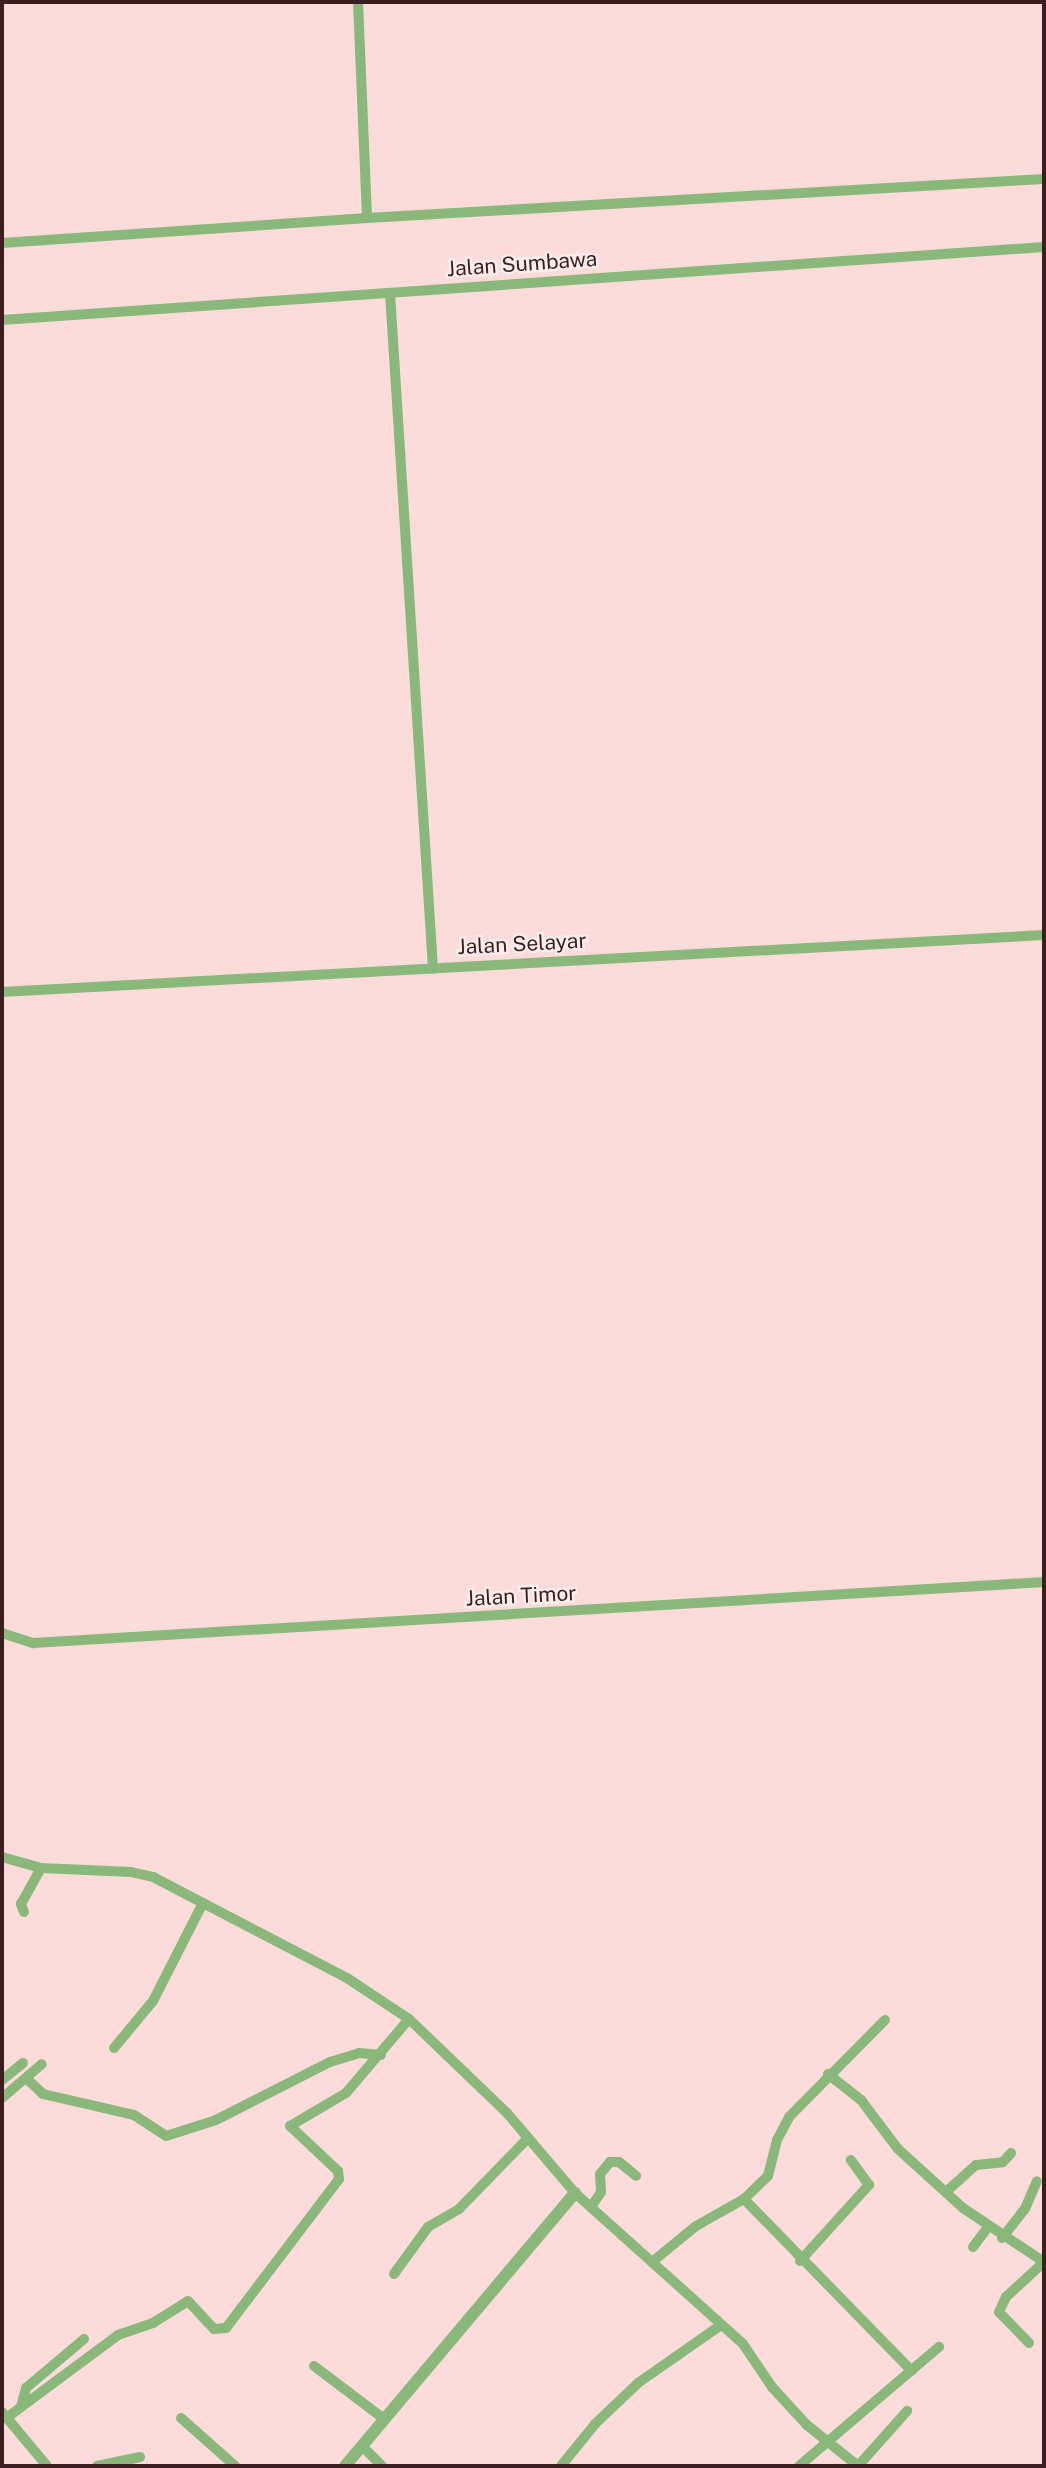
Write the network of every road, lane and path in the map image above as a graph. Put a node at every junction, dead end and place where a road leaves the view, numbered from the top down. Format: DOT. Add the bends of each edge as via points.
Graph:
graph roads {
  1 [pos="358,2"];
  2 [pos="1044,179"];
  3 [pos="367,218"];
  4 [pos="2,243"];
  5 [pos="1044,247"];
  6 [pos="390,293"];
  7 [pos="2,320"];
  8 [pos="1044,934"];
  9 [pos="433,969"];
  10 [pos="2,992"];
  11 [pos="1044,1582"];
  12 [pos="2,1633"];
  13 [pos="2,1857"];
  14 [pos="41,1868"];
  15 [pos="203,1903"];
  16 [pos="24,1912"];
  17 [pos="409,2019"];
  18 [pos="885,2020"];
  19 [pos="114,2048"];
  20 [pos="381,2054"];
  21 [pos="23,2063"];
  22 [pos="42,2064"];
  23 [pos="828,2074"];
  24 [pos="27,2079"];
  25 [pos="2,2080"];
  26 [pos="3,2094"];
  27 [pos="528,2138"];
  28 [pos="1011,2153"];
  29 [pos="851,2160"];
  30 [pos="636,2176"];
  31 [pos="1037,2181"];
  32 [pos="947,2191"];
  33 [pos="575,2193"];
  34 [pos="744,2199"];
  35 [pos="591,2207"];
  36 [pos="988,2227"];
  37 [pos="1002,2238"];
  38 [pos="973,2247"];
  39 [pos="800,2261"];
  40 [pos="652,2262"];
  41 [pos="1044,2262"];
  42 [pos="394,2274"];
  43 [pos="721,2325"];
  44 [pos="84,2339"];
  45 [pos="1029,2343"];
  46 [pos="939,2347"];
  47 [pos="314,2366"];
  48 [pos="912,2371"];
  49 [pos="21,2407"];
  50 [pos="906,2411"];
  51 [pos="5,2414"];
  52 [pos="181,2418"];
  53 [pos="384,2419"];
  54 [pos="827,2440"];
  55 [pos="363,2447"];
  56 [pos="140,2458"];
  57 [pos="47,2466"];
  58 [pos="97,2466"];
  59 [pos="235,2466"];
  60 [pos="345,2466"];
  61 [pos="383,2466"];
  62 [pos="561,2466"];
  63 [pos="799,2466"];
  64 [pos="858,2466"];
  1 -- 3 [label="street"];
  2 -- 3 [label="street"];
  3 -- 4 [label="street"];
  5 -- 6 [label="street, Jalan Sumbawa"];
  6 -- 7 [label="street, Jalan Sumbawa"];
  6 -- 9 [label="street"];
  8 -- 9 [label="street, Jalan Selayar"];
  9 -- 10 [label="street, Jalan Selayar"];
  11 -- 12 [label="street, Jalan Timor" via="27,1643"];
  13 -- 14 [label="street"];
  14 -- 15 [label="street" via="131,1872 153,1877"];
  14 -- 16 [label="street" via="21,1904"];
  15 -- 17 [label="street" via="347,1978"];
  15 -- 19 [label="street" via="153,2001"];
  17 -- 20 [label="street"];
  17 -- 27 [label="street"];
  18 -- 23 [label="street"];
  20 -- 24 [label="street" via="359,2053 330,2062 216,2120 166,2136 134,2115 43,2094"];
  20 -- 49 [label="street" via="346,2093 290,2126 338,2171 339,2179 226,2328 214,2329 188,2301 153,2323 118,2335"];
  21 -- 25 [label="street"];
  22 -- 24 [label="street"];
  23 -- 32 [label="street" via="861,2100 898,2149"];
  23 -- 34 [label="street" via="789,2116 768,2176"];
  24 -- 26 [label="street"];
  27 -- 33 [label="street"];
  27 -- 42 [label="street" via="458,2208 428,2227"];
  28 -- 32 [label="street" via="1003,2162 976,2165"];
  29 -- 39 [label="street" via="869,2185"];
  30 -- 35 [label="street" via="620,2162 610,2162 600,2174 601,2192"];
  31 -- 37 [label="street" via="1018,2219"];
  32 -- 36 [label="street"];
  33 -- 35 [label="street"];
  33 -- 53 [label="street"];
  34 -- 39 [label="street"];
  34 -- 40 [label="street" via="695,2226"];
  35 -- 40 [label="street"];
  36 -- 37 [label="street"];
  36 -- 38 [label="street"];
  37 -- 41 [label="street"];
  39 -- 48 [label="street"];
  40 -- 43 [label="street"];
  41 -- 45 [label="street" via="1006,2297 999,2312"];
  43 -- 54 [label="street" via="743,2344 788,2405"];
  43 -- 62 [label="street" via="638,2383 595,2424"];
  44 -- 49 [label="street" via="26,2388"];
  46 -- 48 [label="street"];
  47 -- 53 [label="street"];
  48 -- 54 [label="street"];
  49 -- 51 [label="street"];
  50 -- 64 [label="street"];
  51 -- 57 [label="street"];
  52 -- 59 [label="street"];
  53 -- 55 [label="street"];
  54 -- 63 [label="street"];
  54 -- 64 [label="street"];
  55 -- 60 [label="street"];
  55 -- 61 [label="street"];
  56 -- 58 [label="street"];
}
